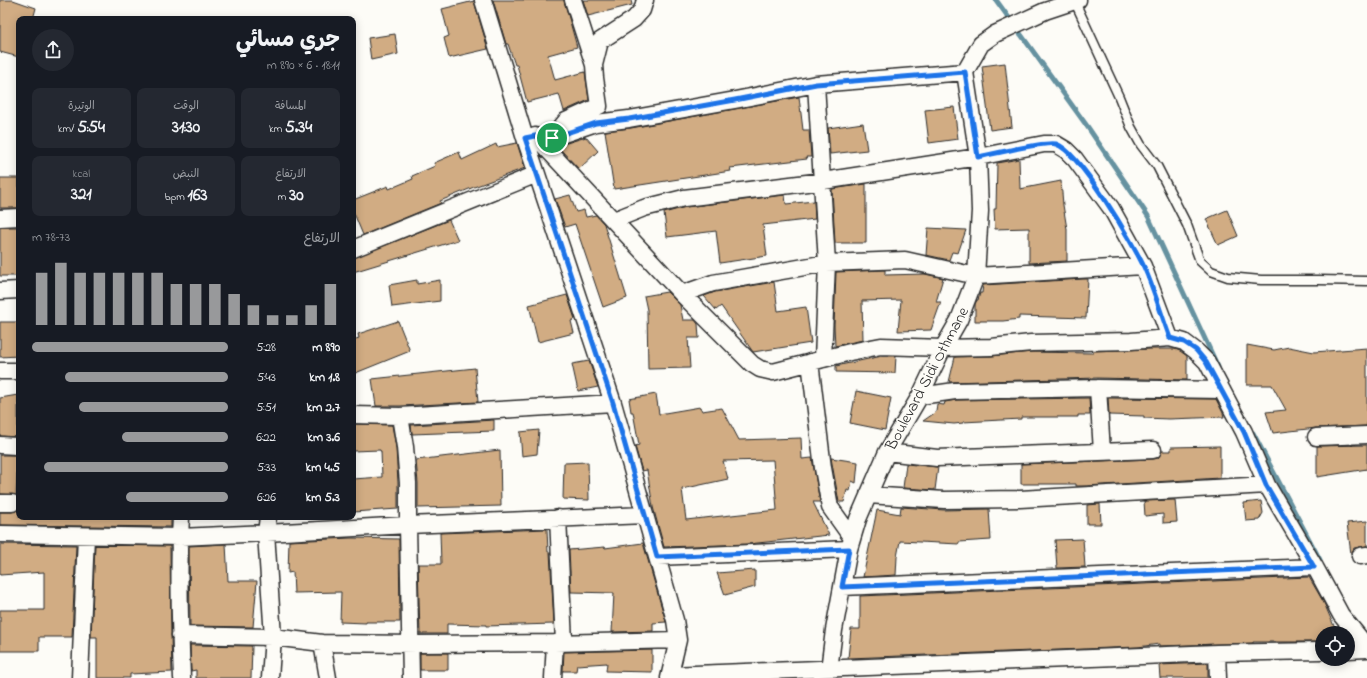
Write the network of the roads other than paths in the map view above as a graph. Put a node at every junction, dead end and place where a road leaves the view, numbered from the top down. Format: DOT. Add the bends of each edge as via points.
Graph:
graph roads {
  1 [pos="483,0"];
  2 [pos="573,0"];
  3 [pos="645,0"];
  4 [pos="1075,0"];
  5 [pos="594,65"];
  6 [pos="965,72"];
  7 [pos="816,84"];
  8 [pos="530,137"];
  9 [pos="552,138"];
  10 [pos="978,157"];
  11 [pos="537,174"];
  12 [pos="823,181"];
  13 [pos="16,217"];
  14 [pos="0,218"];
  15 [pos="614,220"];
  16 [pos="356,248"];
  17 [pos="827,263"];
  18 [pos="1144,266"];
  19 [pos="976,276"];
  20 [pos="1367,281"];
  21 [pos="16,290"];
  22 [pos="0,291"];
  23 [pos="682,294"];
  24 [pos="1170,338"];
  25 [pos="943,348"];
  26 [pos="816,360"];
  27 [pos="0,371"];
  28 [pos="16,371"];
  29 [pos="1098,388"];
  30 [pos="1222,390"];
  31 [pos="920,396"];
  32 [pos="613,403"];
  33 [pos="356,415"];
  34 [pos="400,416"];
  35 [pos="1367,435"];
  36 [pos="1316,438"];
  37 [pos="0,445"];
  38 [pos="16,446"];
  39 [pos="1153,450"];
  40 [pos="888,452"];
  41 [pos="1102,452"];
  42 [pos="1266,485"];
  43 [pos="868,496"];
  44 [pos="645,515"];
  45 [pos="558,518"];
  46 [pos="181,520"];
  47 [pos="268,520"];
  48 [pos="408,525"];
  49 [pos="0,534"];
  50 [pos="266,534"];
  51 [pos="86,536"];
  52 [pos="180,537"];
  53 [pos="850,543"];
  54 [pos="657,557"];
  55 [pos="1314,567"];
  56 [pos="842,587"];
  57 [pos="180,635"];
  58 [pos="273,637"];
  59 [pos="678,640"];
  60 [pos="322,643"];
  61 [pos="560,643"];
  62 [pos="411,644"];
  63 [pos="1367,648"];
  64 [pos="1355,649"];
  65 [pos="1315,651"];
  66 [pos="1217,653"];
  67 [pos="828,673"];
  68 [pos="669,676"];
  69 [pos="80,678"];
  70 [pos="182,678"];
  71 [pos="270,678"];
  72 [pos="328,678"];
  73 [pos="411,678"];
  74 [pos="553,678"];
  75 [pos="1218,678"];
  1 -- 8 [label="street"];
  2 -- 5 [label="street"];
  3 -- 5 [label="street" via="642,10 634,19 600,41"];
  4 -- 6 [label="street" via="995,34 981,44"];
  4 -- 20 [label="lane" via="1131,127 1157,166 1187,225 1200,261 1211,271 1261,280"];
  5 -- 9 [label="street" via="599,106 566,121"];
  6 -- 7 [label="street"];
  6 -- 10 [label="street, Boulevard Sidi Othmane"];
  7 -- 9 [label="street" via="596,123"];
  7 -- 12 [label="street"];
  8 -- 9 [label="street"];
  8 -- 11 [label="street"];
  8 -- 15 [label="street"];
  10 -- 12 [label="street"];
  10 -- 18 [label="street" via="1044,144 1056,144 1066,150 1111,208"];
  10 -- 19 [label="street, Boulevard Sidi Othmane" via="980,211"];
  11 -- 16 [label="street"];
  11 -- 32 [label="street"];
  12 -- 15 [label="street" via="684,198 644,208"];
  12 -- 17 [label="street"];
  13 -- 14 [label="street"];
  15 -- 23 [label="street"];
  17 -- 19 [label="street" via="905,260"];
  17 -- 23 [label="street" via="712,283"];
  17 -- 26 [label="street"];
  18 -- 19 [label="street"];
  18 -- 24 [label="street"];
  19 -- 25 [label="street, Boulevard Sidi Othmane" via="959,320"];
  21 -- 22 [label="street"];
  23 -- 26 [label="street" via="760,369 772,372"];
  24 -- 25 [label="street"];
  24 -- 30 [label="street" via="1184,342 1196,350"];
  25 -- 26 [label="street" via="881,346"];
  25 -- 31 [label="street, Boulevard Sidi Othmane"];
  26 -- 53 [label="street" via="824,468 830,507"];
  27 -- 28 [label="street"];
  29 -- 30 [label="street"];
  29 -- 31 [label="street" via="955,391"];
  29 -- 41 [label="street"];
  30 -- 42 [label="street" via="1244,432"];
  31 -- 40 [label="street, Boulevard Sidi Othmane"];
  32 -- 34 [label="street"];
  32 -- 44 [label="street"];
  33 -- 34 [label="street"];
  34 -- 48 [label="street" via="408,482"];
  35 -- 36 [label="street"];
  37 -- 38 [label="street"];
  39 -- 41 [label="street"];
  40 -- 41 [label="street" via="937,458"];
  40 -- 43 [label="street, Boulevard Sidi Othmane"];
  42 -- 43 [label="street" via="1020,499 944,500"];
  42 -- 55 [label="street"];
  43 -- 53 [label="street, Boulevard Sidi Othmane"];
  44 -- 45 [label="street"];
  44 -- 54 [label="street"];
  45 -- 48 [label="street"];
  45 -- 61 [label="street"];
  46 -- 52 [label="street"];
  47 -- 50 [label="street"];
  48 -- 50 [label="street"];
  48 -- 62 [label="street"];
  49 -- 51 [label="street"];
  50 -- 52 [label="street"];
  50 -- 58 [label="street"];
  51 -- 52 [label="street"];
  51 -- 69 [label="street"];
  52 -- 57 [label="street"];
  53 -- 54 [label="street"];
  53 -- 56 [label="street, Boulevard Sidi Othmane"];
  54 -- 59 [label="street"];
  55 -- 56 [label="street"];
  55 -- 63 [label="street" via="1341,615"];
  56 -- 67 [label="street, Boulevard Sidi Othmane"];
  57 -- 58 [label="street"];
  57 -- 70 [label="street"];
  58 -- 60 [label="street"];
  58 -- 71 [label="street"];
  59 -- 61 [label="street"];
  59 -- 68 [label="street"];
  60 -- 62 [label="street"];
  60 -- 72 [label="street"];
  61 -- 62 [label="street"];
  61 -- 74 [label="street"];
  62 -- 73 [label="street"];
  63 -- 64 [label="street"];
  65 -- 66 [label="street"];
  66 -- 67 [label="street"];
  66 -- 75 [label="street"];
  67 -- 68 [label="street"];
}
